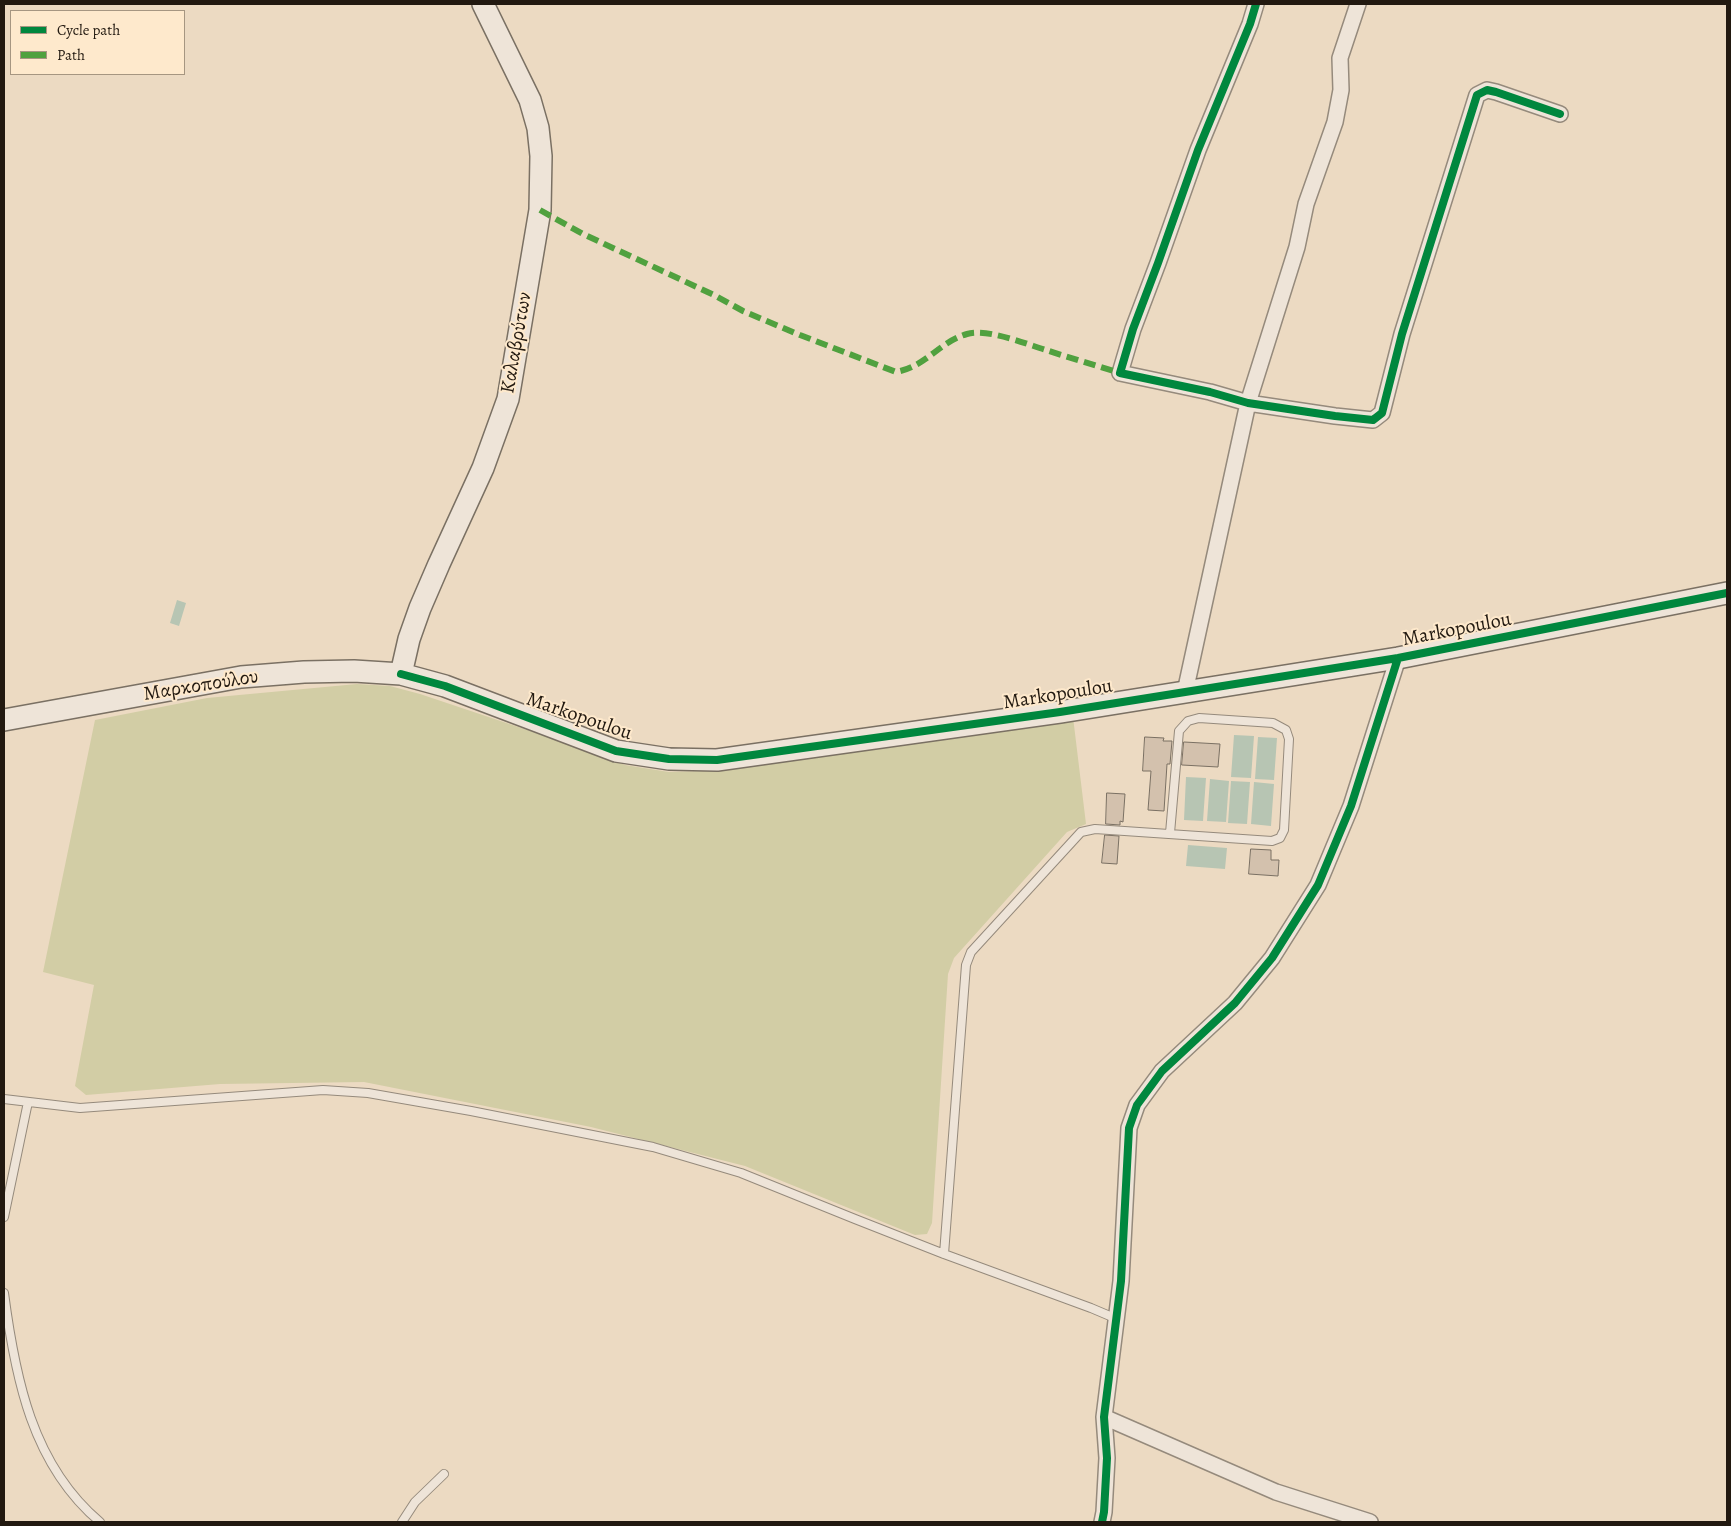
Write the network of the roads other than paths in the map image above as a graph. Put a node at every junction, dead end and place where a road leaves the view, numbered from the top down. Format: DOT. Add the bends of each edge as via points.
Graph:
graph roads {
  1 [pos="483,4"];
  2 [pos="1256,4"];
  3 [pos="1358,4"];
  4 [pos="1560,114"];
  5 [pos="1248,403"];
  6 [pos="1727,593"];
  7 [pos="1398,658"];
  8 [pos="401,674"];
  9 [pos="1184,692"];
  10 [pos="4,720"];
  11 [pos="1170,833"];
  12 [pos="4,1099"];
  13 [pos="28,1102"];
  14 [pos="4,1217"];
  15 [pos="944,1254"];
  16 [pos="4,1293"];
  17 [pos="1117,1320"];
  18 [pos="1104,1417"];
  19 [pos="444,1474"];
  20 [pos="100,1522"];
  21 [pos="402,1522"];
  22 [pos="1102,1522"];
  23 [pos="1370,1522"];
  1 -- 8 [label="street, Καλαβρύτων" via="530,100 538,128 540,210 508,399 483,468 420,608"];
  2 -- 5 [label="street" via="1198,150 1120,373"];
  3 -- 5 [label="street" via="1340,58 1341,90 1335,122 1306,204 1297,247"];
  4 -- 5 [label="street" via="1496,92 1487,90 1478,95 1402,334 1382,413 1373,420"];
  5 -- 9 [label="street"];
  6 -- 7 [label="street, Markopoulou"];
  7 -- 9 [label="street, Markopoulou"];
  7 -- 17 [label="street" via="1350,806 1318,885 1272,958 1235,1003 1162,1071 1137,1105 1129,1128"];
  8 -- 9 [label="street, Markopoulou" via="445,686 616,751 688,760 717,760 864,740"];
  8 -- 10 [label="street, Μαρκοπούλου" via="354,671 241,677"];
  11 -- 11 [label="lane" via="1272,841 1280,838 1284,830 1289,739 1286,730 1273,723 1200,718 1188,721 1180,731"];
  11 -- 15 [label="lane" via="1095,829 1082,832 971,952 966,965"];
  12 -- 13 [label="lane"];
  13 -- 14 [label="lane"];
  13 -- 15 [label="lane" via="80,1108 323,1090 368,1093 653,1147 741,1173"];
  15 -- 17 [label="lane"];
  16 -- 20 [label="lane" via="10,1341 37,1438 58,1475 84,1509"];
  17 -- 18 [label="street"];
  18 -- 22 [label="street" via="1108,1458"];
  18 -- 23 [label="street" via="1276,1492"];
  19 -- 21 [label="lane" via="416,1502"];
}
